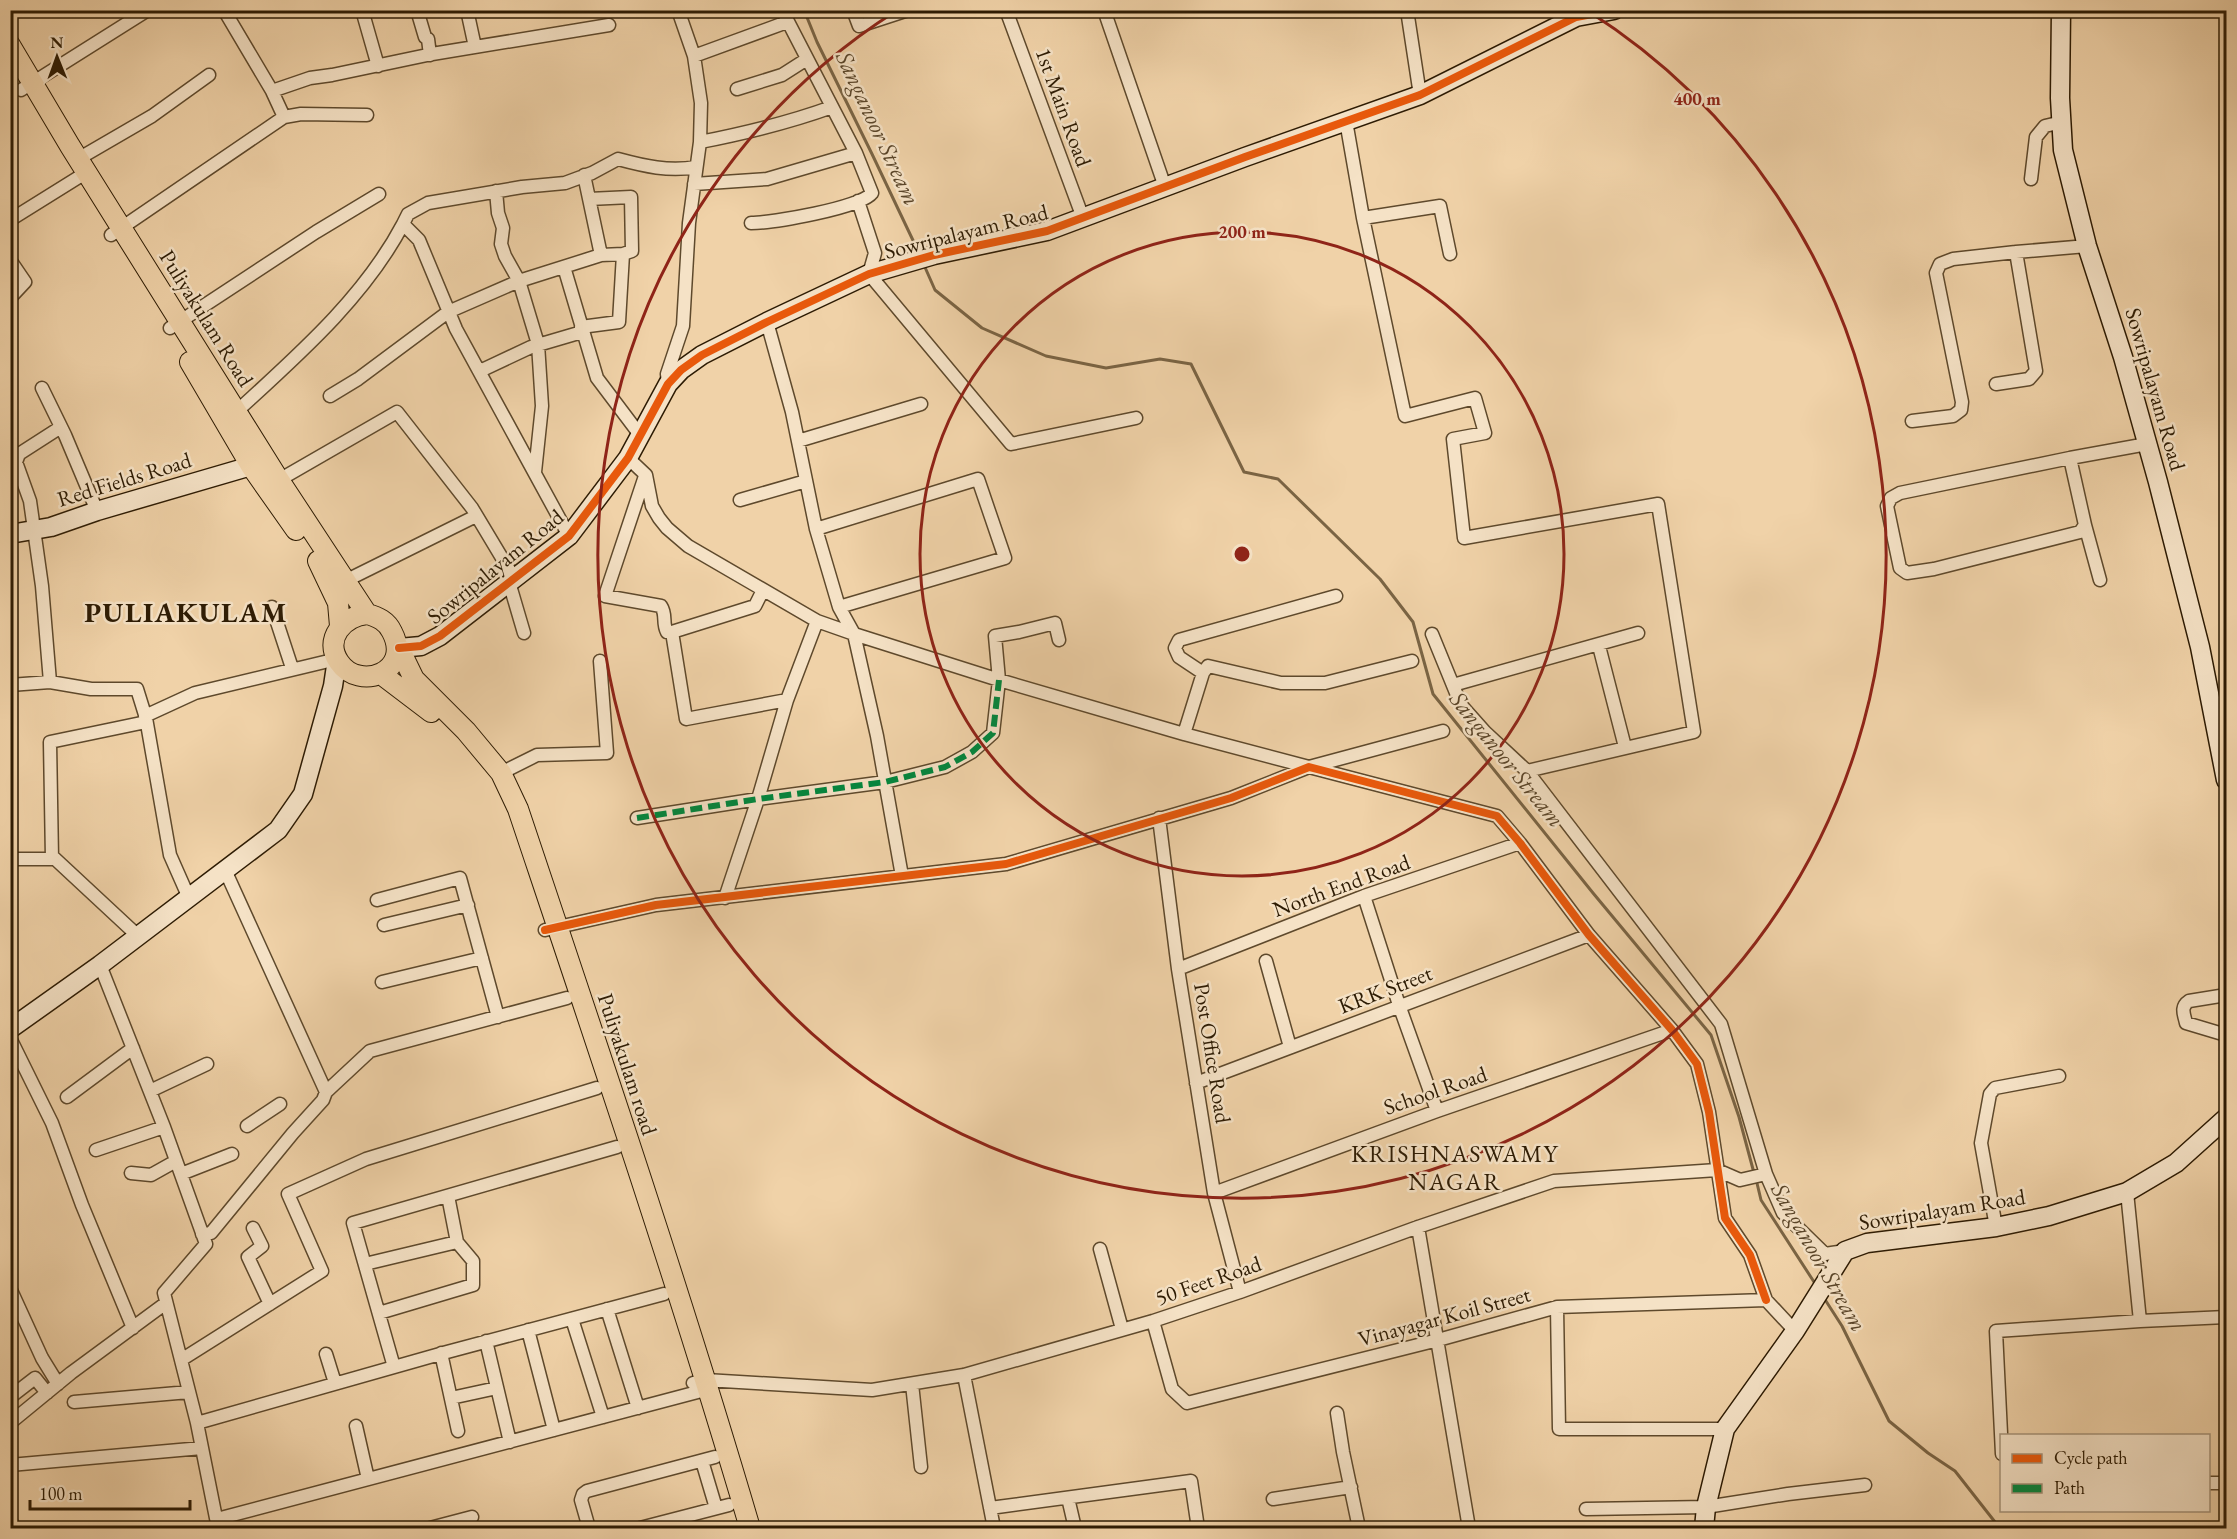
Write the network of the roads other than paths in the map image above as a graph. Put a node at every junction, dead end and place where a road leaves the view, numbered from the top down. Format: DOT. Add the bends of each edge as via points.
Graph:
graph roads {
  1 [pos="148,10"];
  2 [pos="224,10"];
  3 [pos="362,10"];
  4 [pos="417,10"];
  5 [pos="467,10"];
  6 [pos="678,10"];
  7 [pos="853,10"];
  8 [pos="908,10"];
  9 [pos="1006,10"];
  10 [pos="1104,10"];
  11 [pos="1407,10"];
  12 [pos="1614,10"];
  13 [pos="2061,10"];
  14 [pos="785,16"];
  15 [pos="609,25"];
  16 [pos="10,45"];
  17 [pos="475,47"];
  18 [pos="430,55"];
  19 [pos="693,56"];
  20 [pos="807,59"];
  21 [pos="378,66"];
  22 [pos="10,72"];
  23 [pos="209,75"];
  24 [pos="26,86"];
  25 [pos="737,89"];
  26 [pos="272,91"];
  27 [pos="1420,95"];
  28 [pos="832,106"];
  29 [pos="367,115"];
  30 [pos="284,117"];
  31 [pos="1346,121"];
  32 [pos="2061,122"];
  33 [pos="700,142"];
  34 [pos="855,153"];
  35 [pos="696,167"];
  36 [pos="80,170"];
  37 [pos="584,175"];
  38 [pos="2031,179"];
  39 [pos="694,184"];
  40 [pos="1166,187"];
  41 [pos="496,192"];
  42 [pos="379,194"];
  43 [pos="589,199"];
  44 [pos="858,201"];
  45 [pos="1083,218"];
  46 [pos="1363,218"];
  47 [pos="10,220"];
  48 [pos="751,223"];
  49 [pos="403,224"];
  50 [pos="117,231"];
  51 [pos="2087,246"];
  52 [pos="2016,252"];
  53 [pos="623,254"];
  54 [pos="1450,254"];
  55 [pos="601,255"];
  56 [pos="10,260"];
  57 [pos="564,267"];
  58 [pos="869,274"];
  59 [pos="519,281"];
  60 [pos="10,298"];
  61 [pos="448,312"];
  62 [pos="767,322"];
  63 [pos="175,325"];
  64 [pos="582,329"];
  65 [pos="538,344"];
  66 [pos="480,371"];
  67 [pos="668,384"];
  68 [pos="1996,384"];
  69 [pos="42,388"];
  70 [pos="330,396"];
  71 [pos="921,404"];
  72 [pos="236,412"];
  73 [pos="1136,418"];
  74 [pos="1912,421"];
  75 [pos="61,427"];
  76 [pos="640,435"];
  77 [pos="798,441"];
  78 [pos="2147,444"];
  79 [pos="628,458"];
  80 [pos="2070,458"];
  81 [pos="251,466"];
  82 [pos="535,472"];
  83 [pos="646,475"];
  84 [pos="806,481"];
  85 [pos="272,483"];
  86 [pos="740,500"];
  87 [pos="96,511"];
  88 [pos="477,516"];
  89 [pos="2085,525"];
  90 [pos="816,529"];
  91 [pos="34,530"];
  92 [pos="10,534"];
  93 [pos="568,536"];
  94 [pos="512,580"];
  95 [pos="2100,580"];
  96 [pos="345,581"];
  97 [pos="763,590"];
  98 [pos="1335,596"];
  99 [pos="272,607"];
  100 [pos="839,607"];
  101 [pos="367,614"];
  102 [pos="817,621"];
  103 [pos="340,626"];
  104 [pos="672,632"];
  105 [pos="524,633"];
  106 [pos="1638,633"];
  107 [pos="854,634"];
  108 [pos="1432,634"];
  109 [pos="1059,640"];
  110 [pos="1599,646"];
  111 [pos="399,648"];
  112 [pos="337,659"];
  113 [pos="1412,661"];
  114 [pos="600,662"];
  115 [pos="292,668"];
  116 [pos="1203,673"];
  117 [pos="381,674"];
  118 [pos="999,680"];
  119 [pos="50,682"];
  120 [pos="10,685"];
  121 [pos="1453,685"];
  122 [pos="787,700"];
  123 [pos="146,719"];
  124 [pos="1443,731"];
  125 [pos="1184,734"];
  126 [pos="1625,747"];
  127 [pos="1309,767"];
  128 [pos="1527,771"];
  129 [pos="501,773"];
  130 [pos="2226,780"];
  131 [pos="885,782"];
  132 [pos="758,798"];
  133 [pos="637,818"];
  134 [pos="1158,818"];
  135 [pos="1520,843"];
  136 [pos="52,856"];
  137 [pos="10,859"];
  138 [pos="225,870"];
  139 [pos="902,876"];
  140 [pos="1364,896"];
  141 [pos="189,898"];
  142 [pos="725,898"];
  143 [pos="377,900"];
  144 [pos="468,905"];
  145 [pos="384,925"];
  146 [pos="551,928"];
  147 [pos="1589,935"];
  148 [pos="138,936"];
  149 [pos="482,958"];
  150 [pos="1266,961"];
  151 [pos="100,965"];
  152 [pos="1178,969"];
  153 [pos="382,982"];
  154 [pos="2226,995"];
  155 [pos="567,998"];
  156 [pos="1400,1005"];
  157 [pos="498,1017"];
  158 [pos="10,1029"];
  159 [pos="1672,1030"];
  160 [pos="2226,1035"];
  161 [pos="10,1038"];
  162 [pos="1290,1047"];
  163 [pos="133,1048"];
  164 [pos="207,1064"];
  165 [pos="2059,1076"];
  166 [pos="1196,1083"];
  167 [pos="597,1088"];
  168 [pos="150,1091"];
  169 [pos="326,1092"];
  170 [pos="67,1097"];
  171 [pos="280,1104"];
  172 [pos="1437,1111"];
  173 [pos="2226,1118"];
  174 [pos="247,1126"];
  175 [pos="164,1127"];
  176 [pos="617,1147"];
  177 [pos="96,1150"];
  178 [pos="232,1154"];
  179 [pos="176,1161"];
  180 [pos="1717,1170"];
  181 [pos="131,1173"];
  182 [pos="181,1174"];
  183 [pos="1767,1174"];
  184 [pos="1214,1192"];
  185 [pos="2127,1192"];
  186 [pos="448,1196"];
  187 [pos="1418,1227"];
  188 [pos="1996,1227"];
  189 [pos="254,1228"];
  190 [pos="202,1234"];
  191 [pos="457,1242"];
  192 [pos="1100,1249"];
  193 [pos="1845,1251"];
  194 [pos="365,1264"];
  195 [pos="10,1288"];
  196 [pos="1240,1292"];
  197 [pos="664,1294"];
  198 [pos="1766,1300"];
  199 [pos="166,1303"];
  200 [pos="270,1304"];
  201 [pos="1557,1307"];
  202 [pos="607,1309"];
  203 [pos="379,1313"];
  204 [pos="2226,1317"];
  205 [pos="572,1319"];
  206 [pos="1153,1321"];
  207 [pos="2140,1321"];
  208 [pos="133,1328"];
  209 [pos="1122,1329"];
  210 [pos="528,1330"];
  211 [pos="1796,1331"];
  212 [pos="1438,1340"];
  213 [pos="486,1341"];
  214 [pos="326,1353"];
  215 [pos="441,1353"];
  216 [pos="181,1360"];
  217 [pos="394,1367"];
  218 [pos="964,1375"];
  219 [pos="335,1383"];
  220 [pos="58,1384"];
  221 [pos="912,1384"];
  222 [pos="701,1386"];
  223 [pos="497,1388"];
  224 [pos="189,1392"];
  225 [pos="47,1393"];
  226 [pos="13,1395"];
  227 [pos="451,1398"];
  228 [pos="74,1402"];
  229 [pos="638,1408"];
  230 [pos="1337,1413"];
  231 [pos="603,1417"];
  232 [pos="10,1423"];
  233 [pos="197,1423"];
  234 [pos="356,1426"];
  235 [pos="1725,1429"];
  236 [pos="554,1430"];
  237 [pos="458,1431"];
  238 [pos="2000,1434"];
  239 [pos="510,1442"];
  240 [pos="202,1448"];
  241 [pos="709,1459"];
  242 [pos="10,1465"];
  243 [pos="921,1467"];
  244 [pos="368,1479"];
  245 [pos="2210,1483"];
  246 [pos="2226,1483"];
  247 [pos="1865,1485"];
  248 [pos="1351,1487"];
  249 [pos="1068,1498"];
  250 [pos="1274,1498"];
  251 [pos="723,1507"];
  252 [pos="1706,1507"];
  253 [pos="990,1508"];
  254 [pos="1586,1509"];
  255 [pos="10,1518"];
  256 [pos="472,1518"];
  257 [pos="218,1524"];
  258 [pos="13,1528"];
  259 [pos="430,1528"];
  260 [pos="590,1528"];
  261 [pos="640,1528"];
  262 [pos="736,1528"];
  263 [pos="750,1528"];
  264 [pos="994,1528"];
  265 [pos="1075,1528"];
  266 [pos="1198,1528"];
  267 [pos="1359,1528"];
  268 [pos="1469,1528"];
  269 [pos="1704,1528"];
  1 -- 24 [label="street"];
  2 -- 26 [label="street"];
  3 -- 21 [label="street"];
  4 -- 18 [label="street"];
  5 -- 17 [label="street"];
  6 -- 19 [label="street"];
  7 -- 8 [label="street" via="860,26"];
  9 -- 45 [label="street, 1st Main Road"];
  10 -- 40 [label="street"];
  11 -- 27 [label="street"];
  12 -- 27 [label="street, Sowripalayam Road" via="1576,17"];
  13 -- 32 [label="street, Sowripalayam Road"];
  14 -- 19 [label="street"];
  14 -- 20 [label="street"];
  15 -- 17 [label="street"];
  16 -- 24 [label="main road, Puliyakulam Road"];
  17 -- 18 [label="street"];
  18 -- 21 [label="street"];
  19 -- 33 [label="street" via="701,103"];
  20 -- 25 [label="street" via="782,75"];
  20 -- 28 [label="street"];
  21 -- 26 [label="street" via="310,78"];
  22 -- 24 [label="main road, Puliyakulam Road"];
  23 -- 36 [label="street"];
  24 -- 36 [label="main road, Puliyakulam Road"];
  26 -- 30 [label="street"];
  27 -- 31 [label="street, Sowripalayam Road"];
  28 -- 33 [label="street" via="755,132"];
  28 -- 34 [label="street"];
  29 -- 30 [label="street"];
  30 -- 50 [label="street"];
  31 -- 40 [label="street, Sowripalayam Road"];
  31 -- 46 [label="street"];
  32 -- 38 [label="street" via="2044,126 2036,137"];
  32 -- 51 [label="street, Sowripalayam Road" via="2063,150"];
  33 -- 35 [label="street"];
  34 -- 39 [label="street" via="767,179"];
  34 -- 44 [label="street" via="872,193"];
  35 -- 37 [label="street" via="648,167 618,159"];
  35 -- 39 [label="street"];
  36 -- 47 [label="street"];
  36 -- 50 [label="main road, Puliyakulam Road"];
  37 -- 41 [label="street" via="565,183"];
  37 -- 43 [label="street"];
  39 -- 67 [label="street" via="683,326 667,374"];
  40 -- 45 [label="street, Sowripalayam Road"];
  41 -- 49 [label="street" via="428,203 408,213"];
  41 -- 59 [label="street" via="503,228 501,244"];
  42 -- 63 [label="street"];
  43 -- 53 [label="street" via="631,197 632,251"];
  43 -- 55 [label="street"];
  44 -- 48 [label="street" via="787,220"];
  44 -- 58 [label="street" via="874,253"];
  45 -- 58 [label="street, Sowripalayam Road" via="1047,231 934,255"];
  46 -- 54 [label="street" via="1440,206"];
  46 -- 126 [label="street" via="1405,416 1475,398 1485,433 1453,439 1464,538 1658,504 1694,732"];
  49 -- 61 [label="street" via="419,240"];
  49 -- 72 [label="street" via="352,297 302,351"];
  50 -- 63 [label="main road, Puliyakulam Road"];
  51 -- 52 [label="street"];
  51 -- 78 [label="street, Sowripalayam Road"];
  52 -- 68 [label="street" via="2036,371 2028,379"];
  52 -- 74 [label="street" via="1940,264 1936,273 1961,410 1953,416"];
  53 -- 55 [label="street"];
  53 -- 64 [label="street" via="619,322"];
  55 -- 57 [label="street"];
  56 -- 60 [label="street" via="25,282"];
  57 -- 59 [label="street"];
  57 -- 64 [label="street"];
  58 -- 62 [label="street, Sowripalayam Road"];
  58 -- 73 [label="street" via="1011,444"];
  59 -- 61 [label="street"];
  59 -- 65 [label="street"];
  61 -- 66 [label="street"];
  61 -- 70 [label="street" via="358,380"];
  62 -- 67 [label="street, Sowripalayam Road" via="702,356"];
  62 -- 77 [label="street"];
  63 -- 72 [label="main road, Puliyakulam Road"];
  63 -- 81 [label="main road, Puliyakulam Road"];
  64 -- 65 [label="street"];
  64 -- 76 [label="street" via="597,378"];
  65 -- 66 [label="street"];
  65 -- 82 [label="street" via="542,406"];
  66 -- 82 [label="street"];
  67 -- 76 [label="street, Sowripalayam Road"];
  69 -- 75 [label="street"];
  71 -- 77 [label="street"];
  72 -- 85 [label="main road, Puliyakulam Road"];
  75 -- 87 [label="street"];
  75 -- 91 [label="street" via="19,454 16,462 30,501"];
  76 -- 79 [label="street, Sowripalayam Road"];
  77 -- 84 [label="street"];
  78 -- 80 [label="street"];
  78 -- 130 [label="street, Sowripalayam Road" via="2200,647"];
  79 -- 83 [label="street"];
  79 -- 93 [label="street, Sowripalayam Road"];
  80 -- 89 [label="street"];
  80 -- 89 [label="street" via="1900,494 1891,498 1887,506 1889,520 1900,568 1907,573 2069,537"];
  81 -- 85 [label="main road, Puliyakulam Road"];
  81 -- 87 [label="street, Red Fields Road"];
  82 -- 93 [label="street"];
  83 -- 97 [label="street" via="652,506 667,528 688,546"];
  83 -- 104 [label="street" via="605,596 661,606 665,628"];
  84 -- 86 [label="street"];
  84 -- 90 [label="street"];
  85 -- 88 [label="street" via="397,412"];
  85 -- 96 [label="main road, Puliyakulam Road"];
  85 -- 103 [label="main road" via="321,565 338,603"];
  87 -- 91 [label="street, Red Fields Road"];
  88 -- 94 [label="street"];
  88 -- 96 [label="street"];
  89 -- 95 [label="street"];
  90 -- 100 [label="street"];
  90 -- 100 [label="street" via="978,479 1005,558"];
  91 -- 92 [label="street, Red Fields Road"];
  91 -- 119 [label="street"];
  93 -- 94 [label="street, Sowripalayam Road"];
  94 -- 105 [label="street"];
  94 -- 111 [label="street, Sowripalayam Road" via="440,636 421,646"];
  96 -- 101 [label="main road, Puliyakulam Road"];
  97 -- 102 [label="street"];
  97 -- 104 [label="street" via="754,606"];
  98 -- 116 [label="street" via="1179,640 1174,648 1179,657"];
  99 -- 115 [label="street"];
  100 -- 107 [label="street"];
  101 -- 103 [label="main road" via="348,619"];
  101 -- 111 [label="main road, Puliyakulam road" via="390,627"];
  102 -- 107 [label="street"];
  102 -- 122 [label="street"];
  103 -- 112 [label="main road" via="334,642"];
  104 -- 122 [label="street" via="686,719"];
  106 -- 110 [label="street"];
  107 -- 118 [label="street"];
  107 -- 131 [label="street"];
  108 -- 121 [label="street"];
  109 -- 118 [label="street" via="1056,622 995,636"];
  110 -- 121 [label="street"];
  110 -- 126 [label="street"];
  111 -- 117 [label="main road" via="392,664"];
  111 -- 129 [label="main road, Puliyakulam road" via="414,680 466,731"];
  112 -- 115 [label="street"];
  112 -- 117 [label="main road" via="351,673"];
  112 -- 138 [label="street" via="303,794 278,830"];
  113 -- 116 [label="street" via="1325,683 1281,683 1208,666"];
  114 -- 129 [label="street" via="607,753 537,755"];
  115 -- 123 [label="street" via="195,693"];
  116 -- 125 [label="street"];
  117 -- 146 [label="main road, Puliyakulam road" via="429,710 461,741 490,779"];
  118 -- 125 [label="street"];
  118 -- 131 [label="street" via="993,733 972,752 945,766"];
  119 -- 120 [label="street"];
  119 -- 123 [label="street" via="91,689 137,689"];
  121 -- 128 [label="street" via="1461,705"];
  122 -- 132 [label="street"];
  123 -- 136 [label="street" via="50,742"];
  123 -- 141 [label="street" via="170,855"];
  124 -- 127 [label="street"];
  125 -- 127 [label="street"];
  126 -- 128 [label="street"];
  127 -- 134 [label="street" via="1231,798"];
  127 -- 135 [label="street" via="1497,816"];
  128 -- 183 [label="street" via="1721,1024"];
  129 -- 146 [label="main road, Puliyakulam road" via="518,809"];
  131 -- 132 [label="street"];
  131 -- 139 [label="street"];
  132 -- 133 [label="street"];
  132 -- 142 [label="street"];
  134 -- 139 [label="street" via="1006,864"];
  134 -- 152 [label="street, Post Office Road"];
  135 -- 140 [label="street, North End Road"];
  135 -- 147 [label="street"];
  136 -- 137 [label="street"];
  136 -- 148 [label="street"];
  138 -- 141 [label="street"];
  138 -- 169 [label="street"];
  139 -- 142 [label="street"];
  140 -- 152 [label="street, North End Road"];
  140 -- 156 [label="street"];
  141 -- 148 [label="street"];
  142 -- 146 [label="street" via="656,905"];
  143 -- 144 [label="street" via="460,878"];
  144 -- 145 [label="street"];
  144 -- 149 [label="street"];
  146 -- 155 [label="main road, Puliyakulam road"];
  146 -- 222 [label="main road, Puliyakulam road"];
  147 -- 156 [label="street, KRK Street"];
  147 -- 159 [label="street"];
  148 -- 151 [label="street"];
  149 -- 153 [label="street"];
  149 -- 157 [label="street"];
  150 -- 162 [label="street"];
  151 -- 158 [label="street"];
  151 -- 163 [label="street"];
  152 -- 166 [label="street, Post Office Road"];
  154 -- 160 [label="street" via="2189,1001 2183,1009 2186,1023"];
  155 -- 157 [label="street"];
  155 -- 167 [label="main road, Puliyakulam road"];
  156 -- 162 [label="street, KRK Street"];
  156 -- 172 [label="street"];
  157 -- 169 [label="street" via="370,1051"];
  159 -- 172 [label="street, School Road"];
  159 -- 180 [label="street" via="1697,1064"];
  161 -- 208 [label="street" via="52,1123"];
  162 -- 166 [label="street, KRK Street"];
  163 -- 168 [label="street"];
  163 -- 170 [label="street"];
  164 -- 168 [label="street"];
  165 -- 188 [label="street" via="1995,1088 1990,1094 1981,1143"];
  166 -- 184 [label="street, Post Office Road"];
  167 -- 176 [label="main road, Puliyakulam road"];
  167 -- 200 [label="street" via="366,1158 288,1194 322,1271"];
  168 -- 175 [label="street"];
  169 -- 190 [label="street" via="323,1101 211,1233"];
  171 -- 174 [label="street"];
  172 -- 184 [label="street, School Road"];
  173 -- 185 [label="street, Sowripalayam Road" via="2176,1163"];
  175 -- 177 [label="street"];
  175 -- 179 [label="street"];
  176 -- 186 [label="street"];
  176 -- 197 [label="main road, Puliyakulam road"];
  178 -- 182 [label="street"];
  179 -- 181 [label="street" via="151,1175"];
  179 -- 182 [label="street"];
  180 -- 183 [label="street" via="1740,1180"];
  180 -- 187 [label="street, 50 Feet Road" via="1554,1181"];
  180 -- 198 [label="street" via="1725,1218 1750,1256"];
  182 -- 190 [label="street"];
  183 -- 193 [label="street" via="1783,1213 1825,1254"];
  184 -- 196 [label="street, Post Office Road"];
  185 -- 188 [label="street, Sowripalayam Road" via="2049,1216"];
  185 -- 207 [label="street"];
  186 -- 191 [label="street"];
  186 -- 194 [label="street" via="353,1223"];
  187 -- 196 [label="street, 50 Feet Road"];
  187 -- 212 [label="street"];
  188 -- 193 [label="street, Sowripalayam Road" via="1867,1243"];
  189 -- 200 [label="street" via="262,1246 248,1257"];
  190 -- 199 [label="street" via="206,1244 164,1293"];
  191 -- 194 [label="street"];
  191 -- 203 [label="street" via="473,1261 473,1285"];
  192 -- 209 [label="street"];
  193 -- 211 [label="street, Sowripalayam Road"];
  194 -- 203 [label="street"];
  195 -- 220 [label="street"];
  196 -- 206 [label="street, 50 Feet Road"];
  197 -- 202 [label="street"];
  197 -- 222 [label="main road, Puliyakulam road"];
  198 -- 201 [label="street, Vinayagar Koil Street"];
  198 -- 211 [label="street"];
  199 -- 208 [label="street"];
  199 -- 216 [label="street"];
  200 -- 216 [label="street"];
  201 -- 212 [label="street, Vinayagar Koil Street"];
  201 -- 235 [label="street" via="1559,1428"];
  202 -- 205 [label="street"];
  202 -- 229 [label="street"];
  203 -- 217 [label="street"];
  204 -- 207 [label="street"];
  205 -- 210 [label="street"];
  205 -- 231 [label="street"];
  206 -- 209 [label="street, 50 Feet Road"];
  206 -- 212 [label="street, Vinayagar Koil Street" via="1172,1389 1187,1404"];
  207 -- 238 [label="street" via="1996,1331"];
  208 -- 220 [label="street"];
  209 -- 218 [label="street, 50 Feet Road"];
  210 -- 213 [label="street"];
  210 -- 236 [label="street"];
  211 -- 235 [label="street, Sowripalayam Road"];
  212 -- 268 [label="street"];
  213 -- 215 [label="street"];
  213 -- 223 [label="street"];
  214 -- 219 [label="street"];
  215 -- 217 [label="street"];
  215 -- 227 [label="street"];
  216 -- 224 [label="street"];
  217 -- 219 [label="street"];
  218 -- 221 [label="street, 50 Feet Road"];
  218 -- 253 [label="street"];
  219 -- 233 [label="street"];
  220 -- 225 [label="street"];
  221 -- 222 [label="street, 50 Feet Road" via="872,1390"];
  221 -- 243 [label="street"];
  222 -- 229 [label="street, 50 Feet Road"];
  222 -- 241 [label="main road, Puliyakulam road"];
  222 -- 263 [label="main road, Puliyakulam road"];
  223 -- 227 [label="street"];
  223 -- 239 [label="street"];
  224 -- 228 [label="street"];
  224 -- 233 [label="street"];
  225 -- 226 [label="street" via="35,1378"];
  225 -- 232 [label="street"];
  227 -- 237 [label="street"];
  229 -- 231 [label="street, 50 Feet Road"];
  230 -- 248 [label="street"];
  231 -- 236 [label="street, 50 Feet Road"];
  233 -- 240 [label="street"];
  234 -- 244 [label="street"];
  235 -- 252 [label="street, Sowripalayam Road"];
  236 -- 239 [label="street, 50 Feet Road"];
  239 -- 244 [label="street, 50 Feet Road"];
  240 -- 242 [label="street"];
  240 -- 257 [label="street"];
  241 -- 251 [label="main road, Puliyakulam road"];
  241 -- 260 [label="street" via="583,1494 581,1500"];
  244 -- 257 [label="street, 50 Feet Road"];
  245 -- 246 [label="street"];
  247 -- 252 [label="street"];
  248 -- 250 [label="street"];
  248 -- 267 [label="street"];
  249 -- 253 [label="street"];
  249 -- 265 [label="street"];
  249 -- 266 [label="street" via="1191,1481"];
  251 -- 261 [label="street"];
  251 -- 262 [label="main road, Puliyakulam road"];
  252 -- 254 [label="street"];
  252 -- 269 [label="street, Sowripalayam Road"];
  253 -- 264 [label="street"];
  255 -- 258 [label="street"];
  256 -- 259 [label="street"];
}
